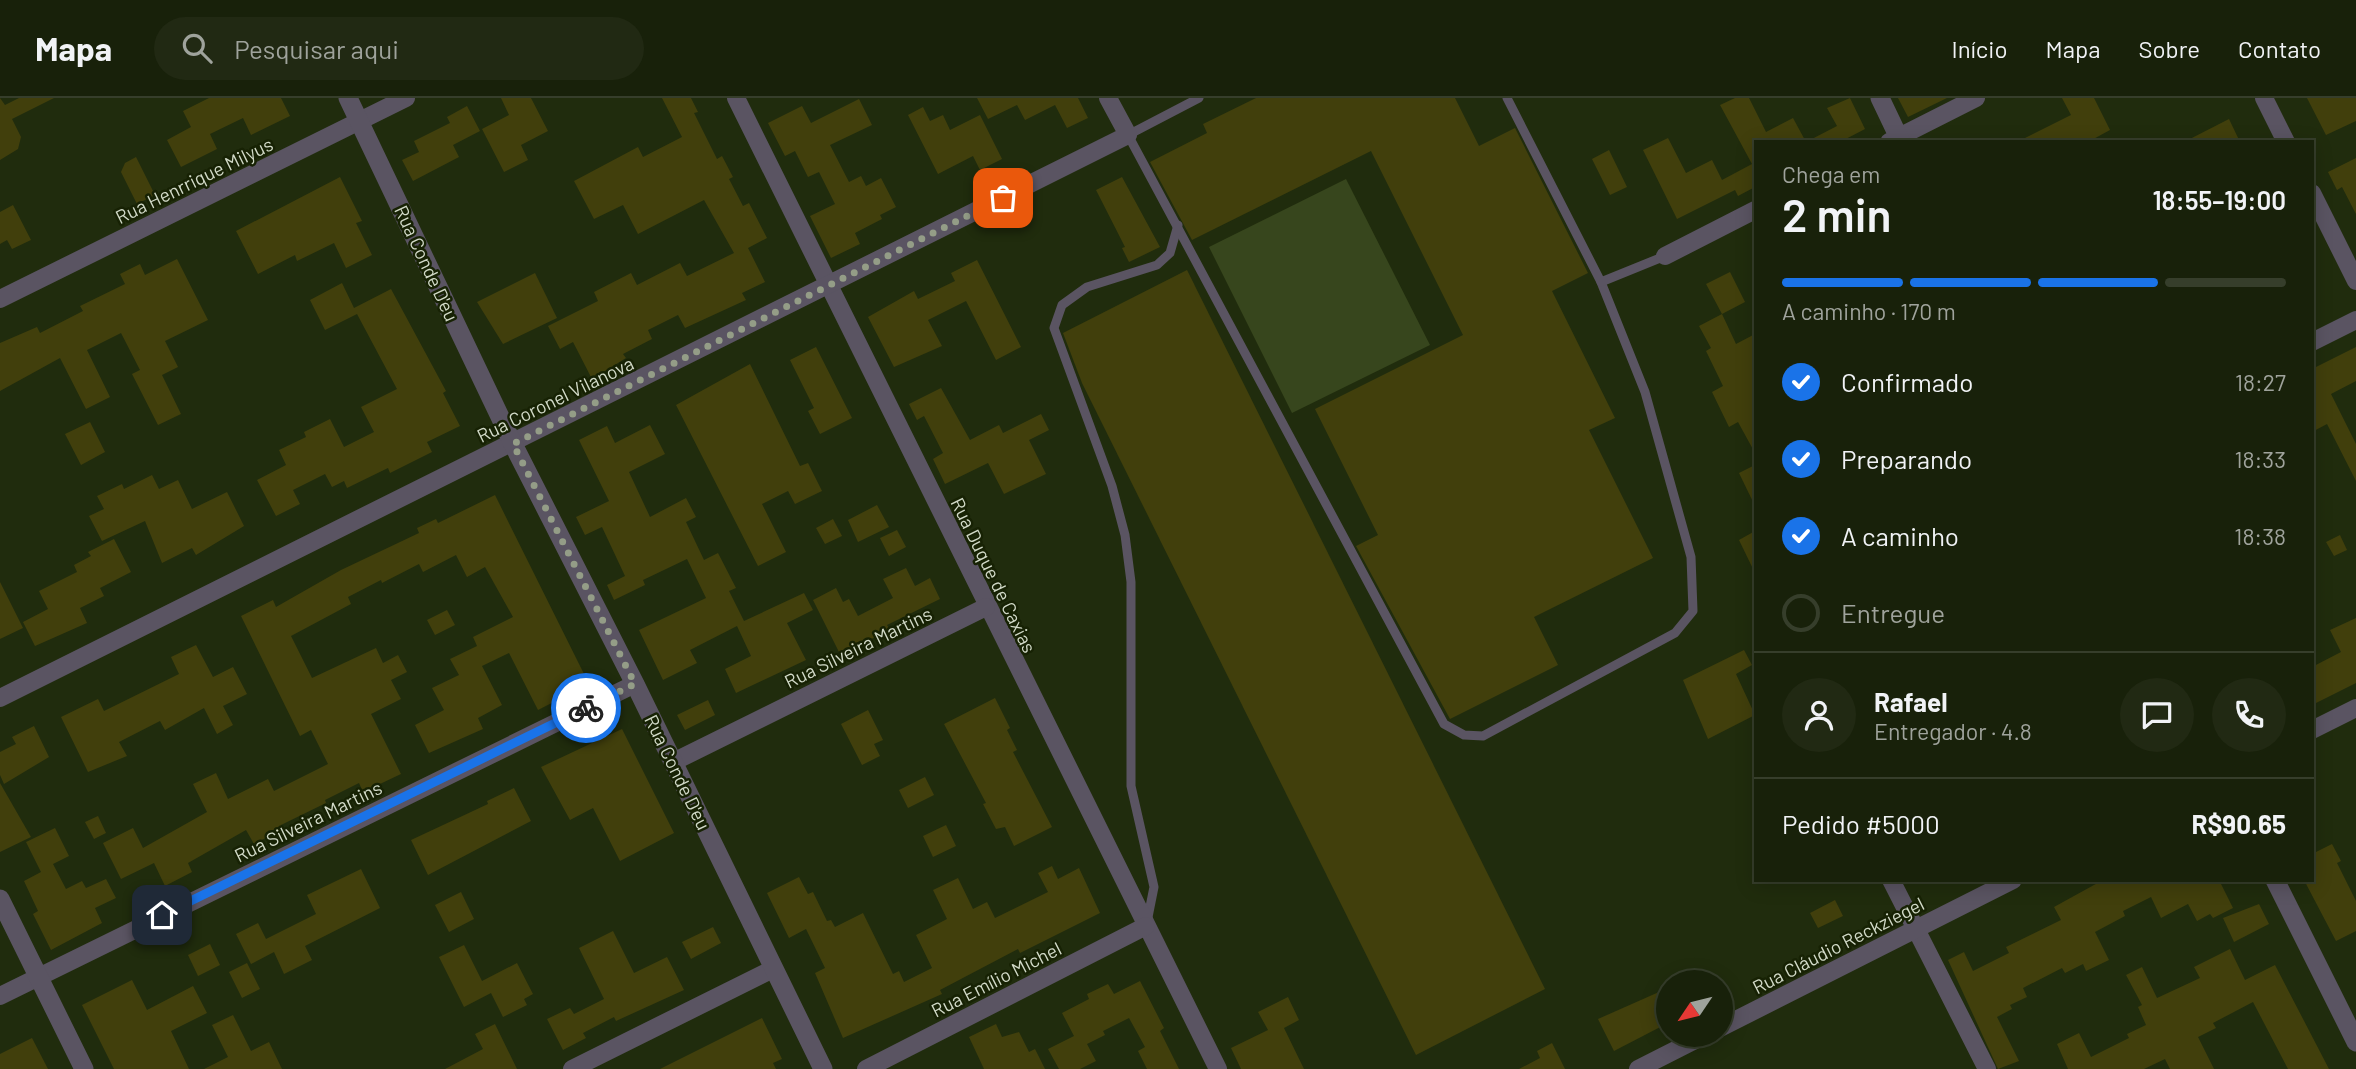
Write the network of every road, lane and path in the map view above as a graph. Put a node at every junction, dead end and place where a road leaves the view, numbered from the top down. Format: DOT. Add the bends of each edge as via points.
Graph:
graph roads {
  1 [pos="348,98"];
  2 [pos="406,98"];
  3 [pos="736,98"];
  4 [pos="1108,98"];
  5 [pos="1199,98"];
  6 [pos="1507,98"];
  7 [pos="1880,98"];
  8 [pos="1976,98"];
  9 [pos="2264,98"];
  10 [pos="359,121"];
  11 [pos="1128,135"];
  12 [pos="1896,140"];
  13 [pos="2285,140"];
  14 [pos="2314,197"];
  15 [pos="1754,211"];
  16 [pos="1178,225"];
  17 [pos="1665,256"];
  18 [pos="2356,281"];
  19 [pos="1601,282"];
  20 [pos="830,287"];
  21 [pos="0,299"];
  22 [pos="2356,320"];
  23 [pos="2314,341"];
  24 [pos="513,444"];
  25 [pos="986,607"];
  26 [pos="635,684"];
  27 [pos="0,698"];
  28 [pos="2356,708"];
  29 [pos="2314,729"];
  30 [pos="673,762"];
  31 [pos="1892,882"];
  32 [pos="2009,882"];
  33 [pos="2276,882"];
  34 [pos="0,899"];
  35 [pos="1146,926"];
  36 [pos="1916,929"];
  37 [pos="773,969"];
  38 [pos="38,976"];
  39 [pos="0,996"];
  40 [pos="1733,1021"];
  41 [pos="2356,1042"];
  42 [pos="1682,1047"];
  43 [pos="84,1069"];
  44 [pos="572,1069"];
  45 [pos="823,1069"];
  46 [pos="866,1069"];
  47 [pos="1218,1069"];
  48 [pos="1639,1069"];
  49 [pos="1987,1069"];
  1 -- 10 [label="street, Rua Conde D'eu"];
  2 -- 10 [label="street, Rua Henrrique Milyus"];
  3 -- 20 [label="street, Rua Duque de Caxias"];
  4 -- 11 [label="street"];
  5 -- 11 [label="lane"];
  6 -- 19 [label="lane"];
  7 -- 12 [label="street"];
  8 -- 12 [label="street"];
  9 -- 13 [label="street"];
  10 -- 21 [label="street, Rua Henrrique Milyus"];
  10 -- 24 [label="street, Rua Conde D'eu"];
  11 -- 16 [label="lane"];
  11 -- 20 [label="street, Rua Coronel Vilanova"];
  14 -- 18 [label="street"];
  15 -- 17 [label="street"];
  16 -- 19 [label="lane" via="1444,724 1464,735 1483,736 1675,633 1693,611 1691,557 1645,392"];
  16 -- 35 [label="lane" via="1170,253 1157,265 1087,287 1062,304 1054,328 1112,486 1125,536 1131,582 1131,786 1154,887"];
  17 -- 19 [label="lane"];
  20 -- 24 [label="street, Rua Coronel Vilanova"];
  20 -- 25 [label="street, Rua Duque de Caxias"];
  22 -- 23 [label="street"];
  24 -- 26 [label="street, Rua Conde D'eu"];
  24 -- 27 [label="street, Rua Coronel Vilanova"];
  25 -- 30 [label="street, Rua Silveira Martins"];
  25 -- 35 [label="street, Rua Duque de Caxias"];
  26 -- 30 [label="street, Rua Conde D'eu"];
  26 -- 38 [label="street, Rua Silveira Martins"];
  28 -- 29 [label="street"];
  30 -- 37 [label="street, Rua Conde D'eu"];
  31 -- 36 [label="street"];
  32 -- 36 [label="street, Rua Cláudio Reckziegel"];
  33 -- 41 [label="street"];
  34 -- 38 [label="street"];
  35 -- 46 [label="street, Rua Emílio Michel"];
  35 -- 47 [label="street, Rua Duque de Caxias"];
  36 -- 40 [label="street, Rua Cláudio Reckziegel"];
  36 -- 49 [label="street"];
  37 -- 44 [label="street"];
  37 -- 45 [label="street, Rua Conde D'eu"];
  38 -- 39 [label="street, Rua Silveira Martins"];
  38 -- 43 [label="street"];
  42 -- 48 [label="street"];
}
